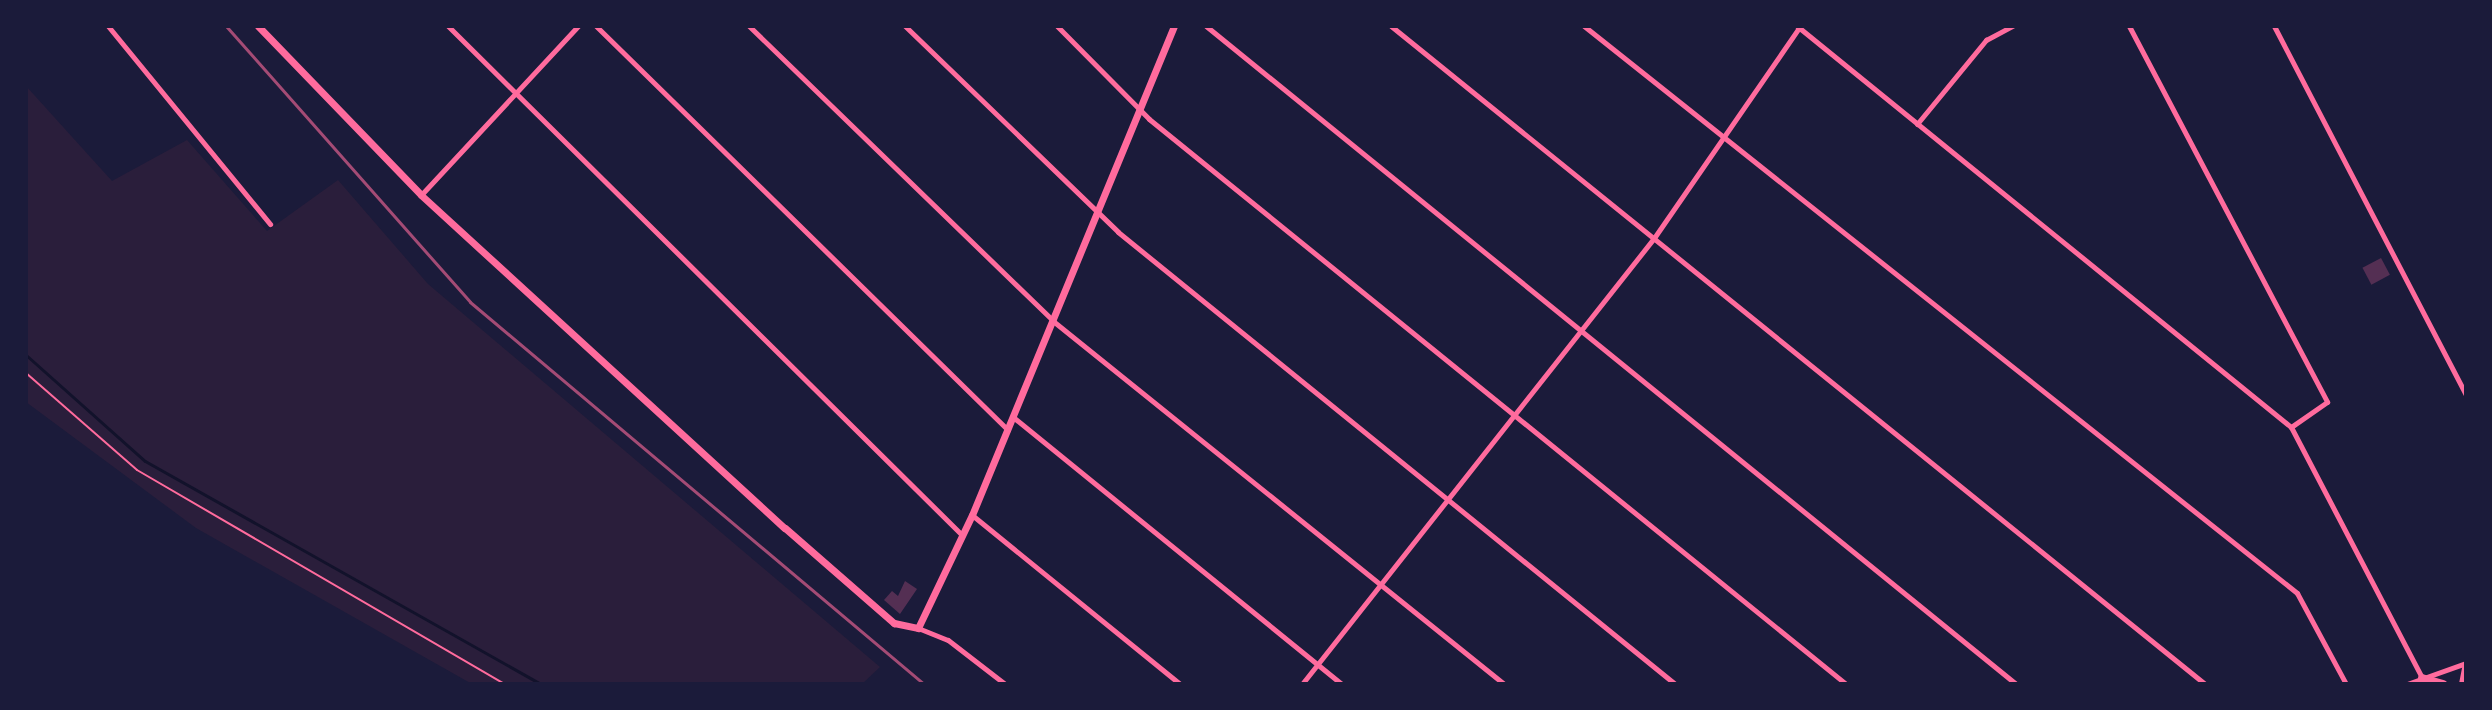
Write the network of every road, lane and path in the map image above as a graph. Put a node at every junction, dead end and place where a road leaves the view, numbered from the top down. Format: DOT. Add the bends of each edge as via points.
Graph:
graph roads {
  1 [pos="108,26"];
  2 [pos="258,26"];
  3 [pos="448,26"];
  4 [pos="578,26"];
  5 [pos="596,26"];
  6 [pos="749,26"];
  7 [pos="905,26"];
  8 [pos="1057,26"];
  9 [pos="1174,26"];
  10 [pos="1206,26"];
  11 [pos="1391,26"];
  12 [pos="1584,26"];
  13 [pos="1799,26"];
  14 [pos="2012,26"];
  15 [pos="2129,26"];
  16 [pos="2274,26"];
  17 [pos="515,96"];
  18 [pos="1140,110"];
  19 [pos="1917,124"];
  20 [pos="1727,133"];
  21 [pos="421,195"];
  22 [pos="1097,214"];
  23 [pos="270,224"];
  24 [pos="1654,238"];
  25 [pos="1053,321"];
  26 [pos="1582,332"];
  27 [pos="26,373"];
  28 [pos="2466,395"];
  29 [pos="1518,416"];
  30 [pos="1013,417"];
  31 [pos="2291,427"];
  32 [pos="1008,430"];
  33 [pos="1448,500"];
  34 [pos="972,515"];
  35 [pos="963,536"];
  36 [pos="1378,583"];
  37 [pos="918,628"];
  38 [pos="1318,665"];
  39 [pos="2466,665"];
  40 [pos="2422,678"];
  41 [pos="505,684"];
  42 [pos="869,684"];
  43 [pos="882,684"];
  44 [pos="1005,684"];
  45 [pos="1180,684"];
  46 [pos="1302,684"];
  47 [pos="1341,684"];
  48 [pos="1504,684"];
  49 [pos="1675,684"];
  50 [pos="1846,684"];
  51 [pos="2016,684"];
  52 [pos="2205,684"];
  53 [pos="2346,684"];
  54 [pos="2407,684"];
  55 [pos="2443,684"];
  56 [pos="2463,684"];
  1 -- 23 [label="street"];
  2 -- 21 [label="street"];
  3 -- 17 [label="street"];
  4 -- 17 [label="street"];
  5 -- 32 [label="street"];
  6 -- 25 [label="street"];
  7 -- 22 [label="street"];
  8 -- 18 [label="street"];
  9 -- 18 [label="street"];
  10 -- 26 [label="street"];
  11 -- 24 [label="street"];
  12 -- 20 [label="street"];
  13 -- 19 [label="street"];
  13 -- 20 [label="street"];
  14 -- 19 [label="street" via="1986,40"];
  15 -- 31 [label="street" via="2327,402"];
  16 -- 28 [label="street"];
  17 -- 21 [label="street"];
  17 -- 35 [label="street"];
  18 -- 22 [label="street"];
  18 -- 29 [label="street"];
  19 -- 31 [label="street"];
  20 -- 24 [label="street"];
  20 -- 53 [label="street" via="2297,593"];
  21 -- 37 [label="street" via="840,578 894,623"];
  22 -- 25 [label="street"];
  22 -- 33 [label="street"];
  24 -- 26 [label="street"];
  24 -- 52 [label="street"];
  25 -- 30 [label="street"];
  25 -- 36 [label="street"];
  26 -- 29 [label="street"];
  26 -- 51 [label="street"];
  27 -- 41 [label="path" via="137,470"];
  29 -- 33 [label="street"];
  29 -- 50 [label="street"];
  30 -- 32 [label="street"];
  30 -- 38 [label="street"];
  31 -- 40 [label="street"];
  32 -- 34 [label="street"];
  33 -- 36 [label="street"];
  33 -- 49 [label="street"];
  34 -- 35 [label="street"];
  34 -- 45 [label="street"];
  35 -- 37 [label="street"];
  36 -- 38 [label="street"];
  36 -- 48 [label="street"];
  37 -- 44 [label="street" via="948,640"];
  38 -- 46 [label="street"];
  38 -- 47 [label="street"];
  39 -- 40 [label="street"];
  39 -- 56 [label="main road"];
  40 -- 54 [label="street"];
  40 -- 55 [label="main road"];
  42 -- 43 [label="street"];
}
